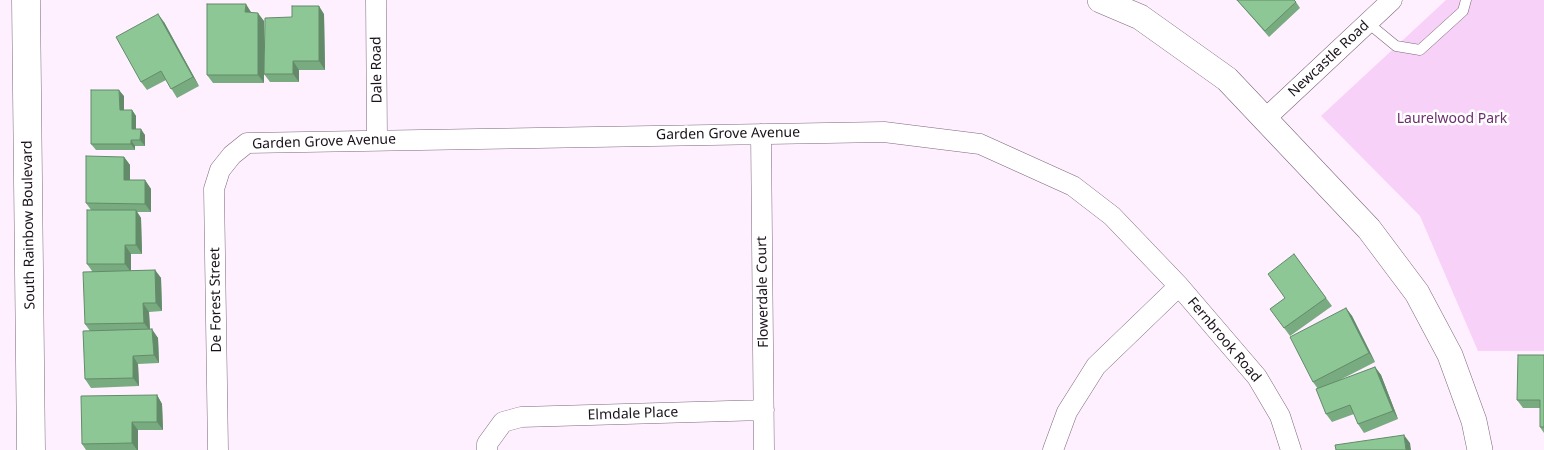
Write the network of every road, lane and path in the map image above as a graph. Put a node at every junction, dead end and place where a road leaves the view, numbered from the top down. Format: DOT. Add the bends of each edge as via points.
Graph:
graph roads {
  1 [pos="26,0"];
  2 [pos="376,0"];
  3 [pos="1100,0"];
  4 [pos="1392,0"];
  5 [pos="1466,0"];
  6 [pos="1368,23"];
  7 [pos="1266,118"];
  8 [pos="761,134"];
  9 [pos="378,139"];
  10 [pos="232,155"];
  11 [pos="1179,286"];
  12 [pos="764,410"];
  13 [pos="31,450"];
  14 [pos="218,450"];
  15 [pos="487,450"];
  16 [pos="764,450"];
  17 [pos="1053,450"];
  18 [pos="1291,450"];
  19 [pos="1480,450"];
  1 -- 13 [label="main road, South Rainbow Boulevard"];
  2 -- 9 [label="street, Dale Road"];
  3 -- 7 [label="street" via="1148,23 1227,79"];
  4 -- 6 [label="street, Newcastle Road"];
  5 -- 6 [label="lane" via="1464,11 1420,50 1396,46"];
  6 -- 7 [label="street, Newcastle Road"];
  7 -- 19 [label="street" via="1369,229 1417,293 1450,355 1474,421"];
  8 -- 9 [label="street, Garden Grove Avenue"];
  8 -- 11 [label="street, Garden Grove Avenue" via="884,132 980,144 1073,186 1112,216"];
  8 -- 12 [label="street, Flowerdale Court"];
  9 -- 10 [label="street, Garden Grove Avenue" via="247,142"];
  10 -- 14 [label="street, De Forest Street" via="220,170 214,189"];
  11 -- 17 [label="street" via="1096,366 1067,412"];
  11 -- 18 [label="street, Fernbrook Road" via="1257,377 1280,416"];
  12 -- 15 [label="street, Elmdale Place" via="521,418 503,422 487,444"];
  12 -- 16 [label="street, Flowerdale Court"];
}
